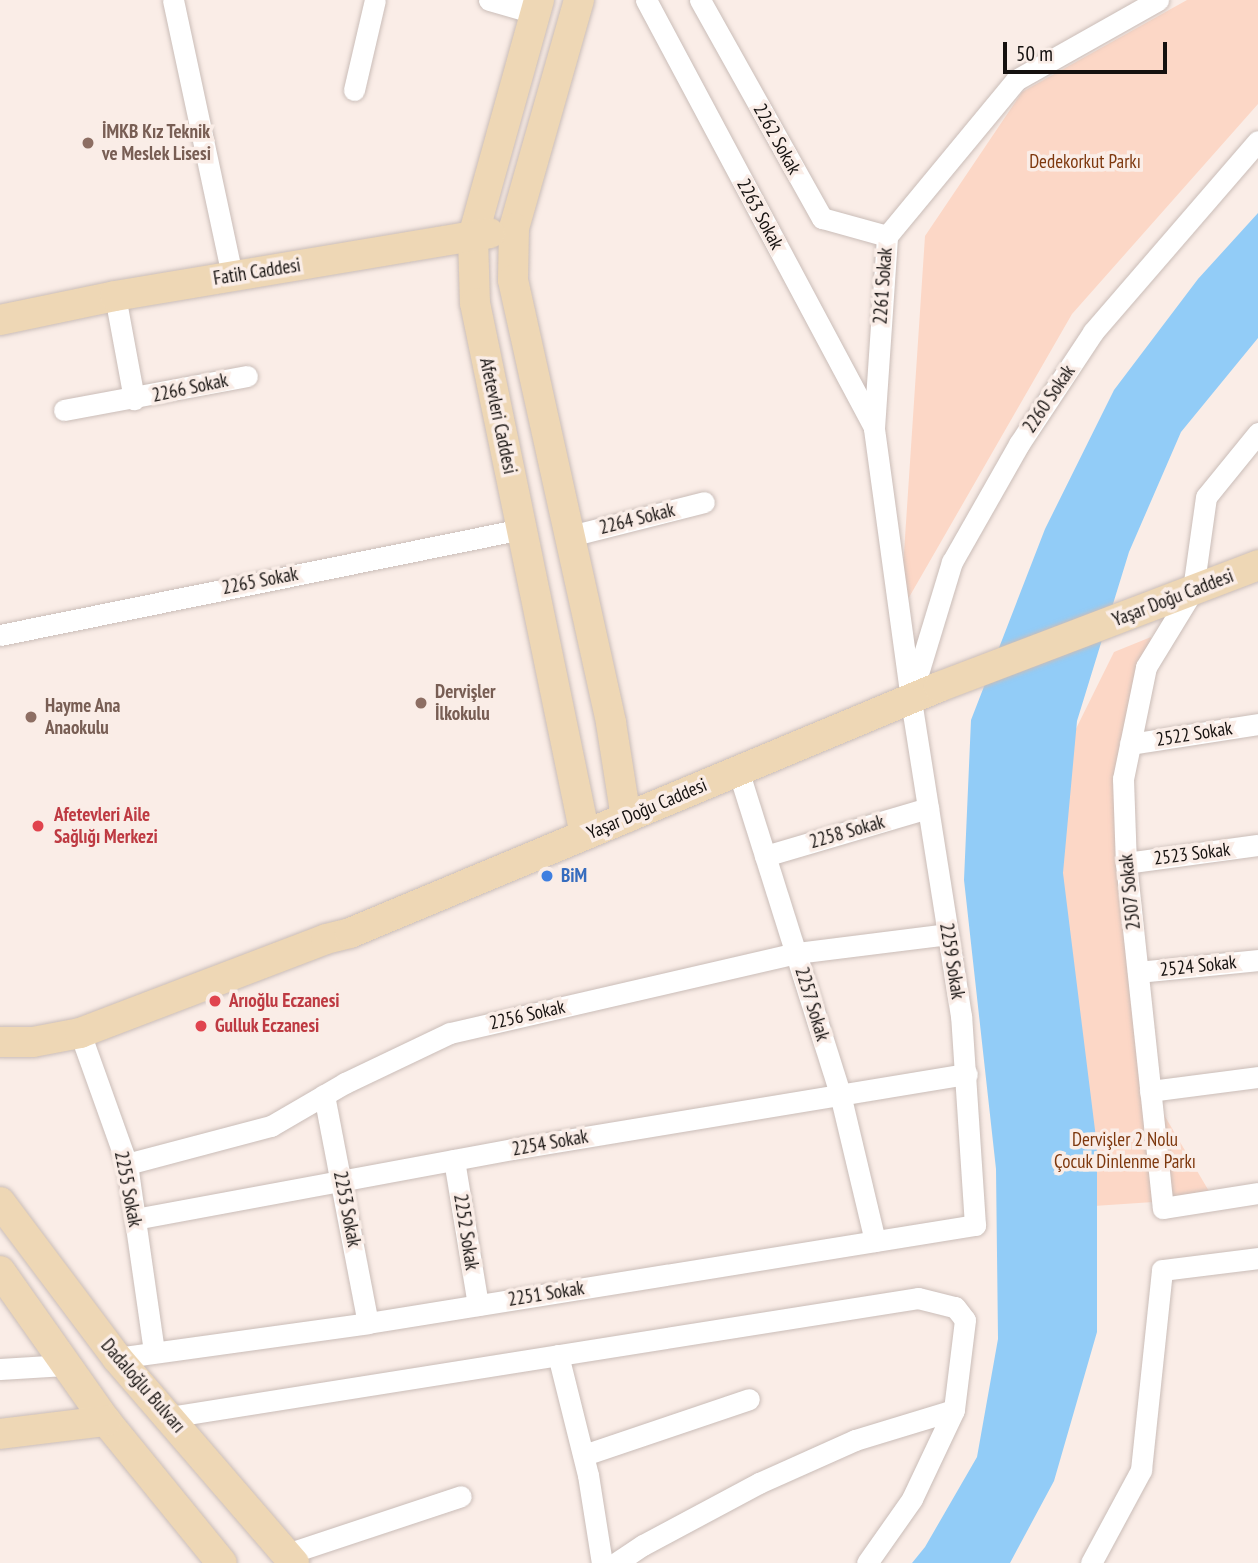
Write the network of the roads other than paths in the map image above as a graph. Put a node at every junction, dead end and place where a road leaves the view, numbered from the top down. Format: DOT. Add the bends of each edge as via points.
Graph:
graph roads {
  1 [pos="173,0"];
  2 [pos="375,0"];
  3 [pos="489,0"];
  4 [pos="579,0"];
  5 [pos="646,0"];
  6 [pos="700,0"];
  7 [pos="1158,0"];
  8 [pos="537,6"];
  9 [pos="354,90"];
  10 [pos="1258,141"];
  11 [pos="514,228"];
  12 [pos="887,236"];
  13 [pos="473,237"];
  14 [pos="232,276"];
  15 [pos="115,296"];
  16 [pos="0,320"];
  17 [pos="247,376"];
  18 [pos="134,399"];
  19 [pos="64,410"];
  20 [pos="874,428"];
  21 [pos="1258,433"];
  22 [pos="704,502"];
  23 [pos="522,529"];
  24 [pos="570,536"];
  25 [pos="1258,565"];
  26 [pos="1193,590"];
  27 [pos="0,635"];
  28 [pos="911,699"];
  29 [pos="1258,724"];
  30 [pos="1130,744"];
  31 [pos="738,771"];
  32 [pos="928,808"];
  33 [pos="626,818"];
  34 [pos="585,835"];
  35 [pos="1258,845"];
  36 [pos="765,856"];
  37 [pos="1126,863"];
  38 [pos="948,934"];
  39 [pos="796,953"];
  40 [pos="1258,960"];
  41 [pos="1138,972"];
  42 [pos="80,1033"];
  43 [pos="7,1050"];
  44 [pos="967,1074"];
  45 [pos="1258,1077"];
  46 [pos="1150,1091"];
  47 [pos="840,1094"];
  48 [pos="324,1095"];
  49 [pos="454,1160"];
  50 [pos="127,1164"];
  51 [pos="342,1181"];
  52 [pos="1258,1193"];
  53 [pos="0,1202"];
  54 [pos="135,1219"];
  55 [pos="975,1225"];
  56 [pos="874,1241"];
  57 [pos="1258,1258"];
  58 [pos="0,1271"];
  59 [pos="478,1305"];
  60 [pos="368,1322"];
  61 [pos="154,1351"];
  62 [pos="558,1354"];
  63 [pos="117,1358"];
  64 [pos="65,1365"];
  65 [pos="0,1369"];
  66 [pos="749,1399"];
  67 [pos="954,1410"];
  68 [pos="169,1417"];
  69 [pos="106,1421"];
  70 [pos="0,1434"];
  71 [pos="584,1455"];
  72 [pos="461,1496"];
  73 [pos="290,1559"];
  74 [pos="222,1563"];
  75 [pos="602,1563"];
  76 [pos="616,1563"];
  77 [pos="867,1563"];
  78 [pos="1091,1563"];
  1 -- 14 [label="street"];
  2 -- 9 [label="street"];
  3 -- 8 [label="street"];
  4 -- 11 [label="main road"];
  5 -- 20 [label="street, 2263 Sokak"];
  6 -- 12 [label="street, 2262 Sokak" via="822,218"];
  7 -- 12 [label="street, 2261 Sokak" via="1016,80"];
  8 -- 13 [label="main road, Afetevleri Caddesi"];
  10 -- 28 [label="street, 2260 Sokak" via="1093,332 1019,444 952,562"];
  11 -- 13 [label="main road, Fatih Caddesi"];
  11 -- 24 [label="main road" via="513,280"];
  12 -- 20 [label="street, 2261 Sokak"];
  13 -- 14 [label="main road, Fatih Caddesi"];
  13 -- 23 [label="main road, Afetevleri Caddesi" via="475,303"];
  14 -- 15 [label="main road, Fatih Caddesi"];
  15 -- 16 [label="main road, Fatih Caddesi"];
  15 -- 18 [label="street, 2266 Sokak"];
  17 -- 18 [label="street, 2266 Sokak"];
  18 -- 19 [label="street, 2266 Sokak"];
  20 -- 28 [label="street, 2261 Sokak"];
  21 -- 26 [label="street" via="1206,497"];
  22 -- 24 [label="street, 2264 Sokak"];
  23 -- 27 [label="street, 2265 Sokak"];
  23 -- 34 [label="main road, Afetevleri Caddesi"];
  24 -- 33 [label="main road" via="611,723"];
  25 -- 26 [label="main road, Yaşar Doğu Caddesi"];
  26 -- 28 [label="main road, Yaşar Doğu Caddesi"];
  26 -- 30 [label="street, 2507 Sokak" via="1146,667"];
  28 -- 31 [label="main road, Yaşar Doğu Caddesi"];
  28 -- 32 [label="street, 2259 Sokak"];
  29 -- 30 [label="street, 2522 Sokak"];
  30 -- 37 [label="street, 2507 Sokak" via="1123,779"];
  31 -- 33 [label="main road, Yaşar Doğu Caddesi"];
  31 -- 36 [label="street, 2257 Sokak"];
  32 -- 36 [label="street, 2258 Sokak"];
  32 -- 38 [label="street, 2259 Sokak"];
  33 -- 34 [label="main road, Yaşar Doğu Caddesi"];
  34 -- 42 [label="main road, Yaşar Doğu Caddesi" via="350,933"];
  35 -- 37 [label="street, 2523 Sokak"];
  36 -- 39 [label="street, 2257 Sokak"];
  37 -- 41 [label="street, 2507 Sokak"];
  38 -- 39 [label="street, 2256 Sokak"];
  38 -- 44 [label="street, 2259 Sokak"];
  39 -- 47 [label="street, 2257 Sokak"];
  39 -- 48 [label="street, 2256 Sokak" via="450,1033"];
  40 -- 41 [label="street, 2524 Sokak"];
  41 -- 46 [label="street, 2507 Sokak"];
  42 -- 43 [label="main road, Yaşar Doğu Caddesi"];
  42 -- 50 [label="street, 2255 Sokak"];
  44 -- 47 [label="street, 2254 Sokak"];
  44 -- 55 [label="street, 2259 Sokak"];
  45 -- 46 [label="street"];
  46 -- 52 [label="street, 2507 Sokak" via="1163,1208"];
  47 -- 49 [label="street, 2254 Sokak"];
  47 -- 56 [label="street, 2257 Sokak"];
  48 -- 50 [label="street, 2256 Sokak" via="271,1126"];
  48 -- 51 [label="street, 2253 Sokak"];
  49 -- 51 [label="street, 2254 Sokak"];
  49 -- 59 [label="street, 2252 Sokak"];
  50 -- 54 [label="street, 2255 Sokak"];
  51 -- 54 [label="street, 2254 Sokak"];
  51 -- 60 [label="street, 2253 Sokak"];
  53 -- 63 [label="main road, Dadaloğlu Bulvarı"];
  54 -- 61 [label="street, 2255 Sokak"];
  55 -- 56 [label="street, 2251 Sokak"];
  56 -- 59 [label="street, 2251 Sokak"];
  57 -- 78 [label="street" via="1162,1270 1141,1470"];
  58 -- 64 [label="main road"];
  59 -- 60 [label="street, 2251 Sokak"];
  60 -- 61 [label="street, 2251 Sokak"];
  61 -- 63 [label="street, 2251 Sokak"];
  62 -- 67 [label="street" via="918,1298 955,1307 965,1320"];
  62 -- 68 [label="street"];
  62 -- 71 [label="street"];
  63 -- 68 [label="main road, Dadaloğlu Bulvarı"];
  64 -- 65 [label="street"];
  64 -- 69 [label="main road"];
  66 -- 71 [label="street"];
  67 -- 76 [label="street" via="855,1440 759,1483"];
  67 -- 77 [label="street" via="912,1499"];
  68 -- 73 [label="main road, Dadaloğlu Bulvarı"];
  69 -- 70 [label="main road"];
  69 -- 74 [label="main road"];
  71 -- 75 [label="street"];
  72 -- 73 [label="street"];
}
